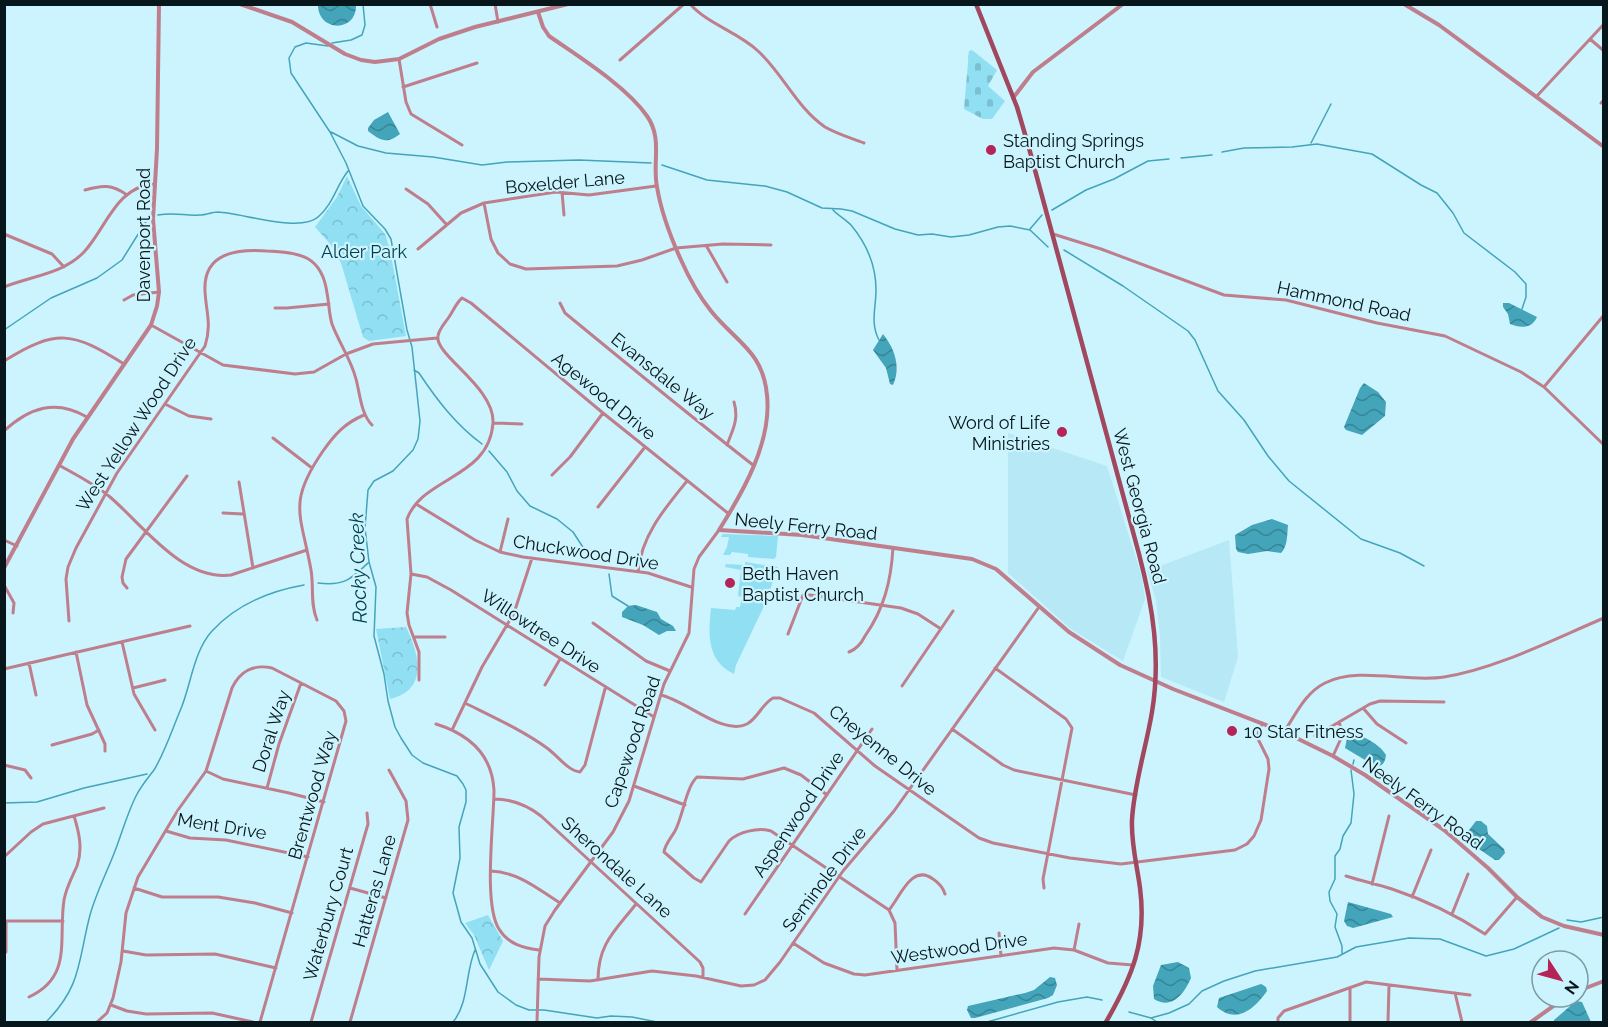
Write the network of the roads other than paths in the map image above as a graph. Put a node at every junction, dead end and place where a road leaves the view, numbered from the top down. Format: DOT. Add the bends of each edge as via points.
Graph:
graph roads {
  1 [pos="159,4"];
  2 [pos="240,4"];
  3 [pos="430,4"];
  4 [pos="495,4"];
  5 [pos="568,4"];
  6 [pos="684,4"];
  7 [pos="690,4"];
  8 [pos="976,4"];
  9 [pos="1123,4"];
  10 [pos="1404,4"];
  11 [pos="538,12"];
  12 [pos="498,22"];
  13 [pos="1604,24"];
  14 [pos="437,27"];
  15 [pos="1590,39"];
  16 [pos="1604,51"];
  17 [pos="399,59"];
  18 [pos="621,60"];
  19 [pos="477,63"];
  20 [pos="403,87"];
  21 [pos="1536,97"];
  22 [pos="1013,98"];
  23 [pos="864,143"];
  24 [pos="462,145"];
  25 [pos="1604,147"];
  26 [pos="155,184"];
  27 [pos="656,186"];
  28 [pos="406,189"];
  29 [pos="85,190"];
  30 [pos="562,192"];
  31 [pos="127,195"];
  32 [pos="484,203"];
  33 [pos="564,215"];
  34 [pos="446,224"];
  35 [pos="4,234"];
  36 [pos="1053,234"];
  37 [pos="771,245"];
  38 [pos="707,247"];
  39 [pos="676,248"];
  40 [pos="418,249"];
  41 [pos="64,267"];
  42 [pos="727,282"];
  43 [pos="4,287"];
  44 [pos="159,292"];
  45 [pos="124,300"];
  46 [pos="560,303"];
  47 [pos="329,304"];
  48 [pos="275,308"];
  49 [pos="1604,315"];
  50 [pos="151,325"];
  51 [pos="437,338"];
  52 [pos="200,354"];
  53 [pos="346,354"];
  54 [pos="4,361"];
  55 [pos="124,364"];
  56 [pos="1544,387"];
  57 [pos="734,402"];
  58 [pos="165,404"];
  59 [pos="603,414"];
  60 [pos="364,415"];
  61 [pos="87,417"];
  62 [pos="212,419"];
  63 [pos="493,423"];
  64 [pos="522,424"];
  65 [pos="372,425"];
  66 [pos="4,431"];
  67 [pos="273,438"];
  68 [pos="727,445"];
  69 [pos="1604,445"];
  70 [pos="645,447"];
  71 [pos="59,465"];
  72 [pos="753,465"];
  73 [pos="312,468"];
  74 [pos="552,475"];
  75 [pos="187,476"];
  76 [pos="687,481"];
  77 [pos="239,482"];
  78 [pos="105,493"];
  79 [pos="416,504"];
  80 [pos="598,507"];
  81 [pos="223,513"];
  82 [pos="243,514"];
  83 [pos="729,514"];
  84 [pos="508,519"];
  85 [pos="719,530"];
  86 [pos="145,531"];
  87 [pos="4,540"];
  88 [pos="17,546"];
  89 [pos="893,548"];
  90 [pos="307,550"];
  91 [pos="500,552"];
  92 [pos="532,558"];
  93 [pos="4,568"];
  94 [pos="253,568"];
  95 [pos="638,572"];
  96 [pos="411,574"];
  97 [pos="4,585"];
  98 [pos="691,587"];
  99 [pos="127,588"];
  100 [pos="884,604"];
  101 [pos="1039,607"];
  102 [pos="953,611"];
  103 [pos="13,612"];
  104 [pos="1604,618"];
  105 [pos="317,620"];
  106 [pos="69,621"];
  107 [pos="593,623"];
  108 [pos="190,626"];
  109 [pos="507,626"];
  110 [pos="941,629"];
  111 [pos="788,634"];
  112 [pos="414,637"];
  113 [pos="445,638"];
  114 [pos="122,642"];
  115 [pos="76,652"];
  116 [pos="849,652"];
  117 [pos="560,659"];
  118 [pos="28,663"];
  119 [pos="995,668"];
  120 [pos="4,669"];
  121 [pos="670,672"];
  122 [pos="165,680"];
  123 [pos="419,680"];
  124 [pos="1155,682"];
  125 [pos="301,683"];
  126 [pos="545,685"];
  127 [pos="902,686"];
  128 [pos="133,688"];
  129 [pos="605,688"];
  130 [pos="661,694"];
  131 [pos="36,696"];
  132 [pos="1444,702"];
  133 [pos="465,703"];
  134 [pos="1364,708"];
  135 [pos="654,717"];
  136 [pos="1339,722"];
  137 [pos="1262,723"];
  138 [pos="436,724"];
  139 [pos="872,729"];
  140 [pos="952,729"];
  141 [pos="99,730"];
  142 [pos="155,730"];
  143 [pos="452,730"];
  144 [pos="1284,732"];
  145 [pos="1315,736"];
  146 [pos="1406,743"];
  147 [pos="52,745"];
  148 [pos="858,750"];
  149 [pos="105,751"];
  150 [pos="1333,756"];
  151 [pos="4,765"];
  152 [pos="389,770"];
  153 [pos="206,771"];
  154 [pos="31,778"];
  155 [pos="1062,781"];
  156 [pos="634,786"];
  157 [pos="267,788"];
  158 [pos="909,790"];
  159 [pos="827,795"];
  160 [pos="1136,795"];
  161 [pos="494,799"];
  162 [pos="324,802"];
  163 [pos="685,805"];
  164 [pos="104,808"];
  165 [pos="367,813"];
  166 [pos="74,816"];
  167 [pos="1389,816"];
  168 [pos="166,831"];
  169 [pos="793,846"];
  170 [pos="1431,850"];
  171 [pos="1048,854"];
  172 [pos="4,857"];
  173 [pos="308,857"];
  174 [pos="591,863"];
  175 [pos="1135,863"];
  176 [pos="491,871"];
  177 [pos="1468,874"];
  178 [pos="1346,876"];
  179 [pos="839,877"];
  180 [pos="1372,884"];
  181 [pos="134,888"];
  182 [pos="350,888"];
  183 [pos="1044,888"];
  184 [pos="945,894"];
  185 [pos="1412,897"];
  186 [pos="1517,897"];
  187 [pos="386,898"];
  188 [pos="560,903"];
  189 [pos="636,904"];
  190 [pos="889,910"];
  191 [pos="292,913"];
  192 [pos="745,914"];
  193 [pos="1452,914"];
  194 [pos="5,921"];
  195 [pos="63,921"];
  196 [pos="1079,924"];
  197 [pos="999,933"];
  198 [pos="1604,935"];
  199 [pos="793,943"];
  200 [pos="539,950"];
  201 [pos="1074,950"];
  202 [pos="123,951"];
  203 [pos="6,952"];
  204 [pos="1001,956"];
  205 [pos="1135,965"];
  206 [pos="276,968"];
  207 [pos="897,970"];
  208 [pos="704,977"];
  209 [pos="538,979"];
  210 [pos="598,980"];
  211 [pos="1389,985"];
  212 [pos="1350,988"];
  213 [pos="1455,993"];
  214 [pos="1470,994"];
  215 [pos="28,997"];
  216 [pos="111,1005"];
  217 [pos="1550,1009"];
  218 [pos="1350,1022"];
  219 [pos="97,1023"];
  220 [pos="253,1023"];
  221 [pos="260,1023"];
  222 [pos="311,1023"];
  223 [pos="350,1023"];
  224 [pos="537,1023"];
  225 [pos="1106,1023"];
  226 [pos="1278,1023"];
  227 [pos="1388,1023"];
  228 [pos="1462,1023"];
  229 [pos="1531,1023"];
  1 -- 26 [label="street, Davenport Road"];
  2 -- 17 [label="street" via="292,22 354,58 368,62"];
  3 -- 14 [label="street"];
  4 -- 12 [label="street"];
  5 -- 11 [label="street"];
  6 -- 18 [label="street"];
  7 -- 23 [label="street" via="758,51 824,125"];
  8 -- 22 [label="main road, West Georgia Road"];
  9 -- 22 [label="street" via="1033,72"];
  10 -- 21 [label="street" via="1440,25"];
  11 -- 12 [label="street"];
  11 -- 27 [label="street, Neely Ferry Road" via="549,36 622,90 648,118 657,142"];
  12 -- 17 [label="street" via="439,39"];
  13 -- 15 [label="street"];
  15 -- 16 [label="street"];
  15 -- 21 [label="street"];
  17 -- 20 [label="street"];
  19 -- 20 [label="street"];
  20 -- 24 [label="street" via="411,114"];
  21 -- 25 [label="street"];
  22 -- 36 [label="main road, West Georgia Road"];
  26 -- 31 [label="street" via="141,186"];
  26 -- 44 [label="street, Davenport Road" via="153,219"];
  27 -- 30 [label="street, Boxelder Lane" via="586,196"];
  27 -- 39 [label="street, Neely Ferry Road"];
  28 -- 34 [label="street" via="428,204"];
  29 -- 31 [label="street" via="109,186"];
  30 -- 32 [label="street, Boxelder Lane"];
  30 -- 33 [label="street"];
  31 -- 41 [label="street" via="113,208 86,249"];
  32 -- 34 [label="street, Boxelder Lane"];
  32 -- 39 [label="street" via="494,247 504,260 517,267 617,266"];
  34 -- 40 [label="street, Boxelder Lane"];
  35 -- 41 [label="street" via="52,254"];
  36 -- 56 [label="street, Hammond Road" via="1224,295 1287,300 1445,336"];
  36 -- 124 [label="main road, West Georgia Road" via="1148,585 1156,638"];
  37 -- 38 [label="street"];
  38 -- 39 [label="street"];
  38 -- 42 [label="street"];
  39 -- 72 [label="street, Neely Ferry Road" via="706,304 762,369 767,418"];
  41 -- 43 [label="street"];
  44 -- 45 [label="street"];
  44 -- 50 [label="street, Davenport Road"];
  46 -- 68 [label="street, Evansdale Way" via="565,313"];
  47 -- 48 [label="street"];
  47 -- 52 [label="street, West Yellow Wood Drive" via="322,275 306,256 250,250 230,253 216,261 206,278 209,328 206,346"];
  47 -- 53 [label="street, West Yellow Wood Drive" via="333,326"];
  49 -- 56 [label="street"];
  50 -- 52 [label="street"];
  50 -- 55 [label="street, Davenport Road"];
  51 -- 53 [label="street" via="373,344"];
  51 -- 59 [label="street, Agewood Drive" via="462,298"];
  51 -- 63 [label="street" via="441,350 482,393"];
  52 -- 53 [label="street" via="230,367 301,374 314,372"];
  52 -- 58 [label="street, West Yellow Wood Drive"];
  53 -- 60 [label="street, West Yellow Wood Drive"];
  54 -- 55 [label="street" via="41,341 64,337 87,342"];
  55 -- 61 [label="street, Davenport Road"];
  56 -- 69 [label="street, Hammond Road"];
  57 -- 68 [label="street" via="736,423"];
  58 -- 62 [label="street" via="189,416"];
  58 -- 78 [label="street, West Yellow Wood Drive"];
  59 -- 70 [label="street, Agewood Drive"];
  59 -- 74 [label="street"];
  60 -- 65 [label="street"];
  60 -- 73 [label="street" via="342,426"];
  61 -- 66 [label="street" via="67,408 47,407 24,416"];
  61 -- 71 [label="street, Davenport Road"];
  63 -- 64 [label="street"];
  63 -- 79 [label="street" via="487,446 476,460"];
  67 -- 73 [label="street"];
  68 -- 72 [label="street, Evansdale Way"];
  70 -- 76 [label="street, Agewood Drive"];
  70 -- 80 [label="street"];
  71 -- 78 [label="street"];
  71 -- 88 [label="street, Davenport Road"];
  72 -- 83 [label="street, Neely Ferry Road"];
  73 -- 90 [label="street" via="299,499"];
  75 -- 86 [label="street"];
  76 -- 83 [label="street, Agewood Drive"];
  76 -- 95 [label="street" via="644,544"];
  77 -- 82 [label="street"];
  78 -- 86 [label="street"];
  78 -- 106 [label="street, West Yellow Wood Drive" via="68,567 65,591"];
  79 -- 91 [label="street, Chuckwood Drive"];
  79 -- 96 [label="street" via="406,524"];
  81 -- 82 [label="street"];
  82 -- 94 [label="street"];
  83 -- 85 [label="street, Neely Ferry Road"];
  84 -- 91 [label="street"];
  85 -- 89 [label="street, Neely Ferry Road" via="783,533"];
  85 -- 98 [label="street, Capewood Road" via="697,562"];
  86 -- 94 [label="street" via="204,572 225,575"];
  86 -- 99 [label="street" via="124,564 122,580"];
  87 -- 88 [label="street"];
  88 -- 93 [label="street, Davenport Road"];
  89 -- 100 [label="street"];
  89 -- 101 [label="street, Neely Ferry Road" via="980,561 1004,575"];
  90 -- 94 [label="street"];
  90 -- 105 [label="street"];
  91 -- 92 [label="street, Chuckwood Drive"];
  92 -- 95 [label="street, Chuckwood Drive"];
  92 -- 109 [label="street"];
  95 -- 98 [label="street, Chuckwood Drive"];
  96 -- 109 [label="street, Willowtree Drive" via="433,579"];
  96 -- 112 [label="street" via="407,613"];
  97 -- 103 [label="street" via="14,603"];
  98 -- 121 [label="street, Capewood Road" via="689,633"];
  100 -- 110 [label="street" via="912,611"];
  100 -- 111 [label="street" via="803,595"];
  100 -- 116 [label="street" via="859,646"];
  101 -- 119 [label="street, Seminole Drive"];
  101 -- 124 [label="street, Neely Ferry Road" via="1108,658"];
  102 -- 110 [label="street"];
  104 -- 144 [label="street" via="1498,662 1455,675 1432,679 1333,680 1308,697"];
  107 -- 121 [label="street"];
  108 -- 114 [label="street"];
  109 -- 117 [label="street, Willowtree Drive"];
  109 -- 133 [label="street"];
  110 -- 127 [label="street"];
  112 -- 113 [label="street"];
  112 -- 123 [label="street" via="420,656"];
  114 -- 115 [label="street"];
  114 -- 128 [label="street"];
  115 -- 118 [label="street"];
  115 -- 141 [label="street" via="87,705"];
  117 -- 126 [label="street"];
  117 -- 129 [label="street, Willowtree Drive"];
  118 -- 120 [label="street"];
  118 -- 131 [label="street"];
  119 -- 140 [label="street, Seminole Drive"];
  119 -- 155 [label="street" via="1070,723 1072,733"];
  121 -- 130 [label="street, Capewood Road"];
  122 -- 128 [label="street"];
  124 -- 137 [label="street, Neely Ferry Road"];
  124 -- 160 [label="main road, West Georgia Road"];
  125 -- 153 [label="street, Brentwood Way" via="267,667 248,669 240,675 232,688"];
  125 -- 157 [label="street, Doral Way"];
  125 -- 162 [label="street, Brentwood Way" via="336,701 345,716 346,725"];
  128 -- 142 [label="street"];
  129 -- 133 [label="street" via="580,772 573,771 532,738"];
  129 -- 135 [label="street, Willowtree Drive"];
  130 -- 135 [label="street, Capewood Road"];
  130 -- 148 [label="street, Cheyenne Drive" via="730,727 749,723 766,702 780,698 814,713"];
  132 -- 134 [label="street" via="1380,701"];
  133 -- 143 [label="street"];
  134 -- 136 [label="street"];
  134 -- 146 [label="street" via="1377,724"];
  135 -- 156 [label="street, Capewood Road"];
  136 -- 145 [label="street"];
  136 -- 150 [label="street" via="1343,734"];
  137 -- 144 [label="street, Neely Ferry Road"];
  137 -- 175 [label="street, Cheyenne Drive" via="1257,737 1269,769 1260,826 1247,844 1235,850"];
  138 -- 143 [label="street"];
  139 -- 148 [label="street, Aspenwood Drive"];
  140 -- 155 [label="street" via="1008,768"];
  140 -- 158 [label="street, Seminole Drive"];
  141 -- 147 [label="street"];
  141 -- 149 [label="street"];
  143 -- 161 [label="street" via="486,759 494,778"];
  144 -- 150 [label="street, Neely Ferry Road"];
  148 -- 158 [label="street, Cheyenne Drive"];
  148 -- 159 [label="street, Aspenwood Drive"];
  150 -- 186 [label="street, Neely Ferry Road" via="1444,830"];
  151 -- 154 [label="street" via="25,770"];
  152 -- 187 [label="street, Hatteras Lane" via="404,795 409,814"];
  153 -- 157 [label="street" via="223,779"];
  153 -- 168 [label="street, Brentwood Way"];
  155 -- 160 [label="street"];
  155 -- 171 [label="street"];
  156 -- 163 [label="street"];
  156 -- 174 [label="street, Capewood Road" via="620,819"];
  157 -- 162 [label="street"];
  158 -- 171 [label="street, Cheyenne Drive" via="979,838"];
  158 -- 179 [label="street, Seminole Drive"];
  159 -- 163 [label="street" via="801,775 784,768 743,779 697,777"];
  159 -- 169 [label="street, Aspenwood Drive"];
  160 -- 175 [label="main road, West Georgia Road" via="1132,820"];
  161 -- 174 [label="street, Sherondale Lane" via="513,801 532,810"];
  161 -- 176 [label="street"];
  162 -- 173 [label="street, Brentwood Way"];
  163 -- 169 [label="street" via="664,852 698,881 704,880 737,835 765,830"];
  164 -- 166 [label="street"];
  165 -- 182 [label="street, Waterbury Court" via="368,824"];
  166 -- 172 [label="street" via="40,826"];
  166 -- 195 [label="street" via="80,852 65,896"];
  167 -- 180 [label="street"];
  168 -- 173 [label="street, Ment Drive"];
  168 -- 181 [label="street, Brentwood Way" via="141,869"];
  169 -- 179 [label="street"];
  169 -- 192 [label="street, Aspenwood Drive"];
  170 -- 185 [label="street"];
  171 -- 175 [label="street, Cheyenne Drive"];
  171 -- 183 [label="street"];
  173 -- 191 [label="street, Brentwood Way"];
  174 -- 188 [label="street, Capewood Road"];
  174 -- 189 [label="street, Sherondale Lane"];
  175 -- 205 [label="main road, West Georgia Road" via="1142,931"];
  176 -- 188 [label="street" via="517,876"];
  176 -- 200 [label="street" via="492,908 499,929 515,944"];
  177 -- 193 [label="street"];
  178 -- 180 [label="street"];
  179 -- 190 [label="street"];
  179 -- 199 [label="street, Seminole Drive"];
  180 -- 185 [label="street"];
  181 -- 191 [label="street" via="156,896 218,897"];
  181 -- 202 [label="street, Brentwood Way" via="126,913"];
  182 -- 187 [label="street"];
  182 -- 222 [label="street, Waterbury Court"];
  184 -- 190 [label="street" via="932,878 918,874"];
  185 -- 193 [label="street"];
  186 -- 193 [label="street" via="1485,934"];
  186 -- 198 [label="street, Neely Ferry Road" via="1550,921"];
  187 -- 223 [label="street, Hatteras Lane"];
  188 -- 200 [label="street, Capewood Road" via="545,926"];
  189 -- 208 [label="street, Sherondale Lane" via="700,962"];
  189 -- 210 [label="street" via="605,943"];
  190 -- 207 [label="street" via="895,923"];
  191 -- 206 [label="street, Brentwood Way"];
  194 -- 195 [label="street"];
  194 -- 203 [label="street"];
  195 -- 215 [label="street" via="62,956 57,971 45,987"];
  196 -- 201 [label="street"];
  197 -- 204 [label="street"];
  199 -- 207 [label="street, Westwood Drive" via="824,963 854,974"];
  199 -- 208 [label="street, Seminole Drive" via="772,974 758,984 741,986"];
  200 -- 209 [label="street, Capewood Road"];
  201 -- 204 [label="street, Westwood Drive" via="1054,948"];
  201 -- 205 [label="street, Westwood Drive" via="1108,963"];
  202 -- 206 [label="street" via="146,955 215,954"];
  202 -- 216 [label="street, Brentwood Way"];
  204 -- 207 [label="street, Westwood Drive"];
  205 -- 225 [label="main road, West Georgia Road"];
  206 -- 221 [label="street, Brentwood Way"];
  208 -- 210 [label="street, Seminole Drive" via="652,971"];
  209 -- 210 [label="street, Seminole Drive"];
  209 -- 224 [label="street, Capewood Road"];
  211 -- 212 [label="street" via="1366,982"];
  211 -- 213 [label="street"];
  211 -- 227 [label="street"];
  212 -- 218 [label="street"];
  212 -- 226 [label="street" via="1284,1011"];
  213 -- 214 [label="street"];
  213 -- 228 [label="street"];
  216 -- 219 [label="street, Brentwood Way"];
  216 -- 220 [label="street" via="146,1014 212,1012"];
  217 -- 229 [label="street"];
}
